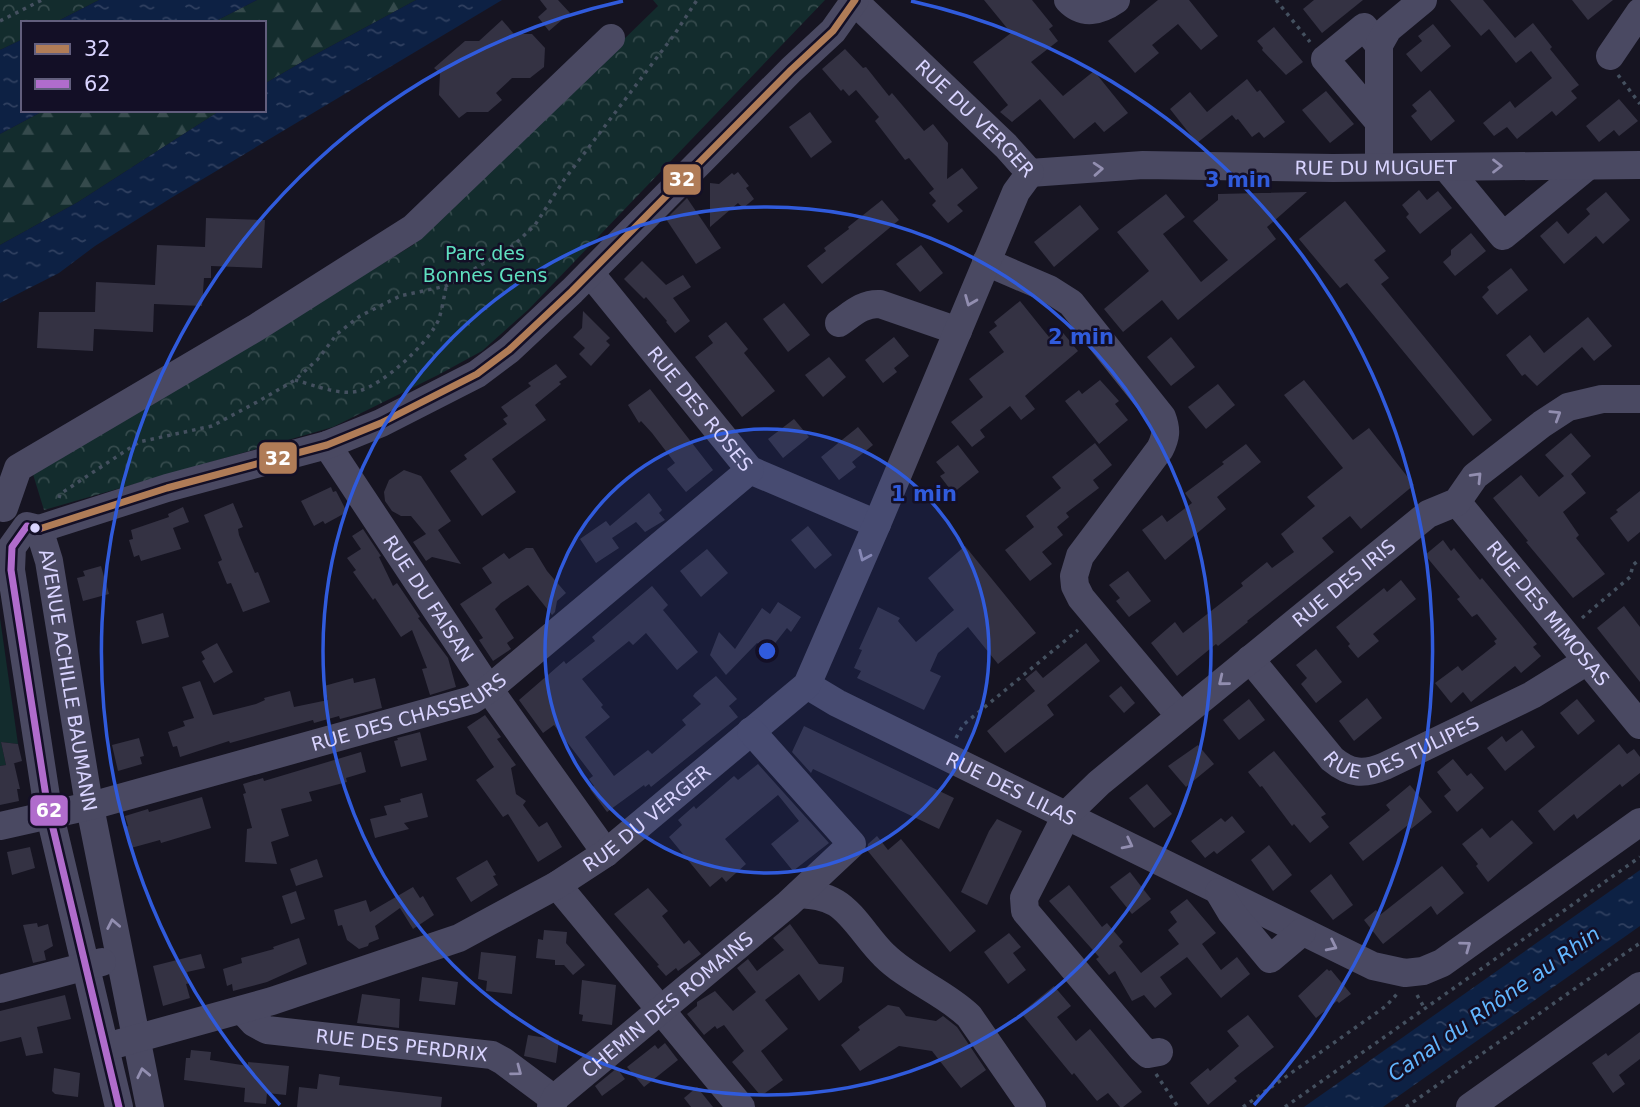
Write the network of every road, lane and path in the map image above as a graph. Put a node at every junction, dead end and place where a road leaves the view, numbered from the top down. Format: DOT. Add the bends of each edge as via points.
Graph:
graph roads {
  1 [pos="42,0"];
  2 [pos="697,0"];
  3 [pos="850,0"];
  4 [pos="1068,0"];
  5 [pos="1116,0"];
  6 [pos="1276,0"];
  7 [pos="1423,0"];
  8 [pos="1640,12"];
  9 [pos="0,21"];
  10 [pos="611,38"];
  11 [pos="1379,45"];
  12 [pos="1610,55"];
  13 [pos="1325,59"];
  14 [pos="1640,104"];
  15 [pos="1378,121"];
  16 [pos="1640,165"];
  17 [pos="1588,166"];
  18 [pos="1379,167"];
  19 [pos="1446,167"];
  20 [pos="1030,173"];
  21 [pos="986,262"];
  22 [pos="590,273"];
  23 [pos="446,286"];
  24 [pos="839,323"];
  25 [pos="958,331"];
  26 [pos="295,380"];
  27 [pos="1637,397"];
  28 [pos="327,445"];
  29 [pos="750,470"];
  30 [pos="1457,502"];
  31 [pos="2,507"];
  32 [pos="877,524"];
  33 [pos="27,532"];
  34 [pos="1640,559"];
  35 [pos="1095,615"];
  36 [pos="1564,632"];
  37 [pos="1250,659"];
  38 [pos="1587,660"];
  39 [pos="807,685"];
  40 [pos="489,689"];
  41 [pos="1180,716"];
  42 [pos="1640,725"];
  43 [pos="751,731"];
  44 [pos="947,756"];
  45 [pos="90,806"];
  46 [pos="1067,814"];
  47 [pos="50,815"];
  48 [pos="1640,822"];
  49 [pos="0,826"];
  50 [pos="606,853"];
  51 [pos="1640,857"];
  52 [pos="557,885"];
  53 [pos="1218,889"];
  54 [pos="793,899"];
  55 [pos="1302,932"];
  56 [pos="1640,943"];
  57 [pos="120,958"];
  58 [pos="86,966"];
  59 [pos="1411,983"];
  60 [pos="1640,986"];
  61 [pos="0,989"];
  62 [pos="1425,1009"];
  63 [pos="242,1010"];
  64 [pos="662,1010"];
  65 [pos="136,1039"];
  66 [pos="106,1047"];
  67 [pos="1154,1053"];
  68 [pos="554,1102"];
  69 [pos="119,1107"];
  70 [pos="150,1107"];
  71 [pos="741,1107"];
  72 [pos="1032,1107"];
  73 [pos="1178,1107"];
  74 [pos="1243,1107"];
  75 [pos="1284,1107"];
  76 [pos="1406,1107"];
  77 [pos="1470,1107"];
  1 -- 9 [label="path"];
  2 -- 23 [label="path" via="535,225 514,245"];
  3 -- 20 [label="street, RUE DU VERGER"];
  3 -- 22 [label="street" via="833,31"];
  4 -- 5 [label="street" via="1085,11 1102,9"];
  6 -- 13 [label="path"];
  7 -- 11 [label="street" via="1388,29"];
  8 -- 12 [label="street"];
  10 -- 31 [label="street" via="414,228 18,468"];
  11 -- 13 [label="street" via="1364,27"];
  11 -- 15 [label="street"];
  12 -- 14 [label="path" via="1621,81"];
  13 -- 15 [label="street"];
  15 -- 18 [label="street"];
  16 -- 17 [label="street, RUE DU MUGUET"];
  19 -- 17 [label="street, RUE DU MUGUET, one-way"];
  17 -- 19 [label="street" via="1503,236"];
  18 -- 19 [label="street, RUE DU MUGUET"];
  20 -- 18 [label="street, RUE DU MUGUET, one-way" via="1143,165"];
  20 -- 21 [label="street, RUE DU VERGER" via="1016,192"];
  21 -- 25 [label="street, RUE DU VERGER, one-way"];
  21 -- 35 [label="street" via="1071,303 1154,405 1166,427 1160,449 1086,545 1076,566 1076,586"];
  22 -- 28 [label="street" via="477,374"];
  22 -- 29 [label="street, RUE DES ROSES"];
  23 -- 26 [label="path" via="400,296 360,316"];
  23 -- 26 [label="path" via="438,321 387,377 358,391 331,390"];
  24 -- 25 [label="street" via="863,306 880,304"];
  25 -- 32 [label="street, RUE DU VERGER"];
  26 -- 33 [label="path" via="212,425 139,442 61,494 54,511"];
  30 -- 27 [label="street, RUE DES IRIS, one-way" via="1475,476 1562,411 1602,399"];
  28 -- 33 [label="street" via="192,480"];
  28 -- 40 [label="street, RUE DU FAISAN"];
  29 -- 32 [label="street, RUE DES ROSES"];
  29 -- 40 [label="street, RUE DES CHASSEURS"];
  30 -- 36 [label="street, RUE DES MIMOSAS"];
  30 -- 37 [label="street, RUE DES IRIS" via="1428,514"];
  31 -- 33 [label="street"];
  32 -- 39 [label="street, RUE DU VERGER, one-way"];
  33 -- 45 [label="street, AVENUE ACHILLE BAUMANN" via="48,561"];
  33 -- 47 [label="street, AVENUE ACHILLE BAUMANN" via="11,570"];
  34 -- 36 [label="path" via="1630,578"];
  35 -- 41 [label="street"];
  35 -- 44 [label="path" via="963,724"];
  36 -- 38 [label="street, RUE DES MIMOSAS"];
  37 -- 38 [label="street, RUE DES TULIPES" via="1332,759 1360,773 1385,766 1532,695"];
  37 -- 41 [label="street, RUE DES IRIS, one-way"];
  38 -- 42 [label="street, RUE DES MIMOSAS"];
  39 -- 43 [label="street, RUE DU VERGER"];
  39 -- 44 [label="street, RUE DES LILAS"];
  40 -- 45 [label="street, RUE DES CHASSEURS" via="463,704"];
  40 -- 50 [label="street, RUE DU FAISAN"];
  41 -- 46 [label="street, RUE DES IRIS"];
  43 -- 50 [label="street, RUE DU VERGER"];
  43 -- 54 [label="street, CHEMIN DES ROMAINS" via="852,844"];
  44 -- 46 [label="street, RUE DES LILAS"];
  45 -- 47 [label="street, RUE DES CHASSEURS"];
  57 -- 45 [label="street, AVENUE ACHILLE BAUMANN, one-way"];
  46 -- 53 [label="street, RUE DES LILAS, one-way"];
  46 -- 67 [label="street, RUE DES IRIS" via="1024,898 1025,911 1130,1037"];
  47 -- 49 [label="street, RUE DES CHASSEURS"];
  47 -- 58 [label="street, AVENUE ACHILLE BAUMANN"];
  59 -- 48 [label="street, RUE DES LILAS, one-way"];
  50 -- 52 [label="street, RUE DU VERGER"];
  51 -- 62 [label="path"];
  52 -- 63 [label="street, RUE DU VERGER" via="459,939"];
  52 -- 64 [label="street"];
  53 -- 55 [label="street, RUE DES LILAS"];
  53 -- 55 [label="street" via="1270,959"];
  54 -- 64 [label="street, CHEMIN DES ROMAINS"];
  54 -- 72 [label="street" via="820,895 839,904 885,957 960,1007"];
  55 -- 59 [label="street, RUE DES LILAS, one-way"];
  56 -- 76 [label="path"];
  57 -- 58 [label="street"];
  57 -- 65 [label="street, AVENUE ACHILLE BAUMANN"];
  58 -- 61 [label="street"];
  58 -- 66 [label="street, AVENUE ACHILLE BAUMANN"];
  59 -- 62 [label="path"];
  59 -- 74 [label="path" via="1404,980 1386,1006"];
  60 -- 77 [label="street"];
  62 -- 75 [label="path"];
  63 -- 65 [label="street, RUE DU VERGER"];
  63 -- 68 [label="street, RUE DES PERDRIX, one-way" via="267,1030 492,1055"];
  64 -- 68 [label="street, CHEMIN DES ROMAINS"];
  64 -- 71 [label="street"];
  65 -- 66 [label="street, RUE DU VERGER"];
  70 -- 65 [label="street, AVENUE ACHILLE BAUMANN, one-way"];
  66 -- 69 [label="street, AVENUE ACHILLE BAUMANN"];
  67 -- 73 [label="path" via="1164,1089"];
}
